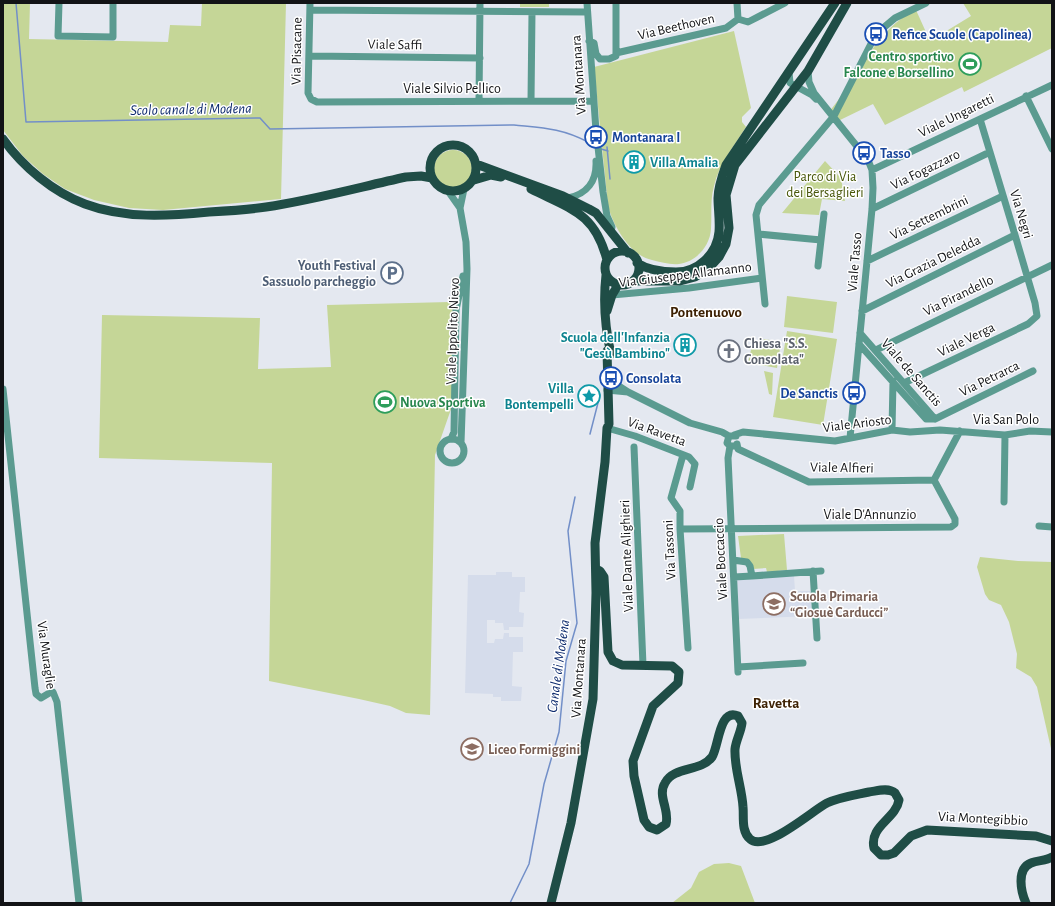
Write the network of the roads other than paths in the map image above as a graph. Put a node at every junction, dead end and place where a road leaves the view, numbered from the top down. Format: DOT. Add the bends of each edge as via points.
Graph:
graph roads {
  1 [pos="59,3"];
  2 [pos="113,3"];
  3 [pos="480,3"];
  4 [pos="587,3"];
  5 [pos="616,3"];
  6 [pos="736,3"];
  7 [pos="785,3"];
  8 [pos="835,3"];
  9 [pos="847,3"];
  10 [pos="926,3"];
  11 [pos="310,7"];
  12 [pos="480,12"];
  13 [pos="532,12"];
  14 [pos="587,12"];
  15 [pos="738,19"];
  16 [pos="589,41"];
  17 [pos="616,53"];
  18 [pos="310,56"];
  19 [pos="480,58"];
  20 [pos="808,71"];
  21 [pos="788,72"];
  22 [pos="1052,84"];
  23 [pos="795,88"];
  24 [pos="1026,96"];
  25 [pos="311,99"];
  26 [pos="479,101"];
  27 [pos="531,101"];
  28 [pos="593,101"];
  29 [pos="824,105"];
  30 [pos="834,116"];
  31 [pos="980,119"];
  32 [pos="3,139"];
  33 [pos="597,145"];
  34 [pos="1052,150"];
  35 [pos="990,152"];
  36 [pos="431,160"];
  37 [pos="476,164"];
  38 [pos="872,170"];
  39 [pos="406,177"];
  40 [pos="432,178"];
  41 [pos="474,180"];
  42 [pos="464,189"];
  43 [pos="448,191"];
  44 [pos="1003,196"];
  45 [pos="568,198"];
  46 [pos="460,208"];
  47 [pos="872,209"];
  48 [pos="824,214"];
  49 [pos="611,232"];
  50 [pos="758,234"];
  51 [pos="1016,235"];
  52 [pos="821,240"];
  53 [pos="628,253"];
  54 [pos="607,260"];
  55 [pos="867,261"];
  56 [pos="638,263"];
  57 [pos="1052,265"];
  58 [pos="818,266"];
  59 [pos="466,267"];
  60 [pos="606,275"];
  61 [pos="1027,277"];
  62 [pos="762,278"];
  63 [pos="632,281"];
  64 [pos="618,285"];
  65 [pos="612,295"];
  66 [pos="765,304"];
  67 [pos="862,311"];
  68 [pos="1037,316"];
  69 [pos="605,318"];
  70 [pos="860,333"];
  71 [pos="859,344"];
  72 [pos="876,350"];
  73 [pos="1033,371"];
  74 [pos="893,380"];
  75 [pos="904,383"];
  76 [pos="610,387"];
  77 [pos="3,389"];
  78 [pos="935,419"];
  79 [pos="607,428"];
  80 [pos="892,430"];
  81 [pos="960,431"];
  82 [pos="1052,432"];
  83 [pos="1005,435"];
  84 [pos="731,436"];
  85 [pos="850,438"];
  86 [pos="451,440"];
  87 [pos="461,443"];
  88 [pos="733,445"];
  89 [pos="634,447"];
  90 [pos="683,455"];
  91 [pos="934,480"];
  92 [pos="690,487"];
  93 [pos="1004,502"];
  94 [pos="1039,526"];
  95 [pos="1052,527"];
  96 [pos="731,528"];
  97 [pos="680,529"];
  98 [pos="733,560"];
  99 [pos="596,569"];
  100 [pos="752,576"];
  101 [pos="734,577"];
  102 [pos="817,638"];
  103 [pos="688,648"];
  104 [pos="803,663"];
  105 [pos="643,665"];
  106 [pos="1052,841"];
  107 [pos="1052,857"];
  108 [pos="79,903"];
  109 [pos="551,903"];
  110 [pos="1026,903"];
  1 -- 2 [label="street" via="58,36 113,37"];
  3 -- 12 [label="street"];
  4 -- 14 [label="street, Via Montanara"];
  5 -- 17 [label="street"];
  6 -- 15 [label="street"];
  7 -- 15 [label="street" via="748,22"];
  8 -- 21 [label="main road"];
  9 -- 20 [label="main road"];
  10 -- 30 [label="street" via="895,18 876,34"];
  11 -- 12 [label="street"];
  11 -- 18 [label="street, Via Pisacane"];
  12 -- 13 [label="street"];
  12 -- 19 [label="street"];
  13 -- 14 [label="street"];
  13 -- 27 [label="street"];
  14 -- 16 [label="street, Via Montanara"];
  15 -- 17 [label="street, Via Beethoven" via="726,28"];
  16 -- 17 [label="street, Via Beethoven" via="594,43 600,59 612,58"];
  16 -- 28 [label="street, Via Montanara"];
  18 -- 19 [label="street, Viale Saffi"];
  18 -- 25 [label="street, Via Pisacane" via="308,93"];
  19 -- 26 [label="street"];
  20 -- 23 [label="main road"];
  20 -- 29 [label="street, Viale Tasso" via="809,82"];
  21 -- 23 [label="street" via="790,83"];
  21 -- 56 [label="main road" via="726,165 718,197 719,233 710,255 693,268 680,272 651,269"];
  22 -- 24 [label="street, Viale Ungaretti"];
  23 -- 29 [label="street, Viale Tasso" via="812,95"];
  23 -- 63 [label="main road" via="735,165 726,195 729,228 726,244 719,257 708,269 695,277 680,281"];
  24 -- 31 [label="street, Viale Ungaretti"];
  24 -- 34 [label="street"];
  25 -- 26 [label="street, Viale Silvio Pellico" via="317,102"];
  26 -- 27 [label="street, Viale Silvio Pellico"];
  27 -- 28 [label="street, Viale Silvio Pellico"];
  28 -- 33 [label="street, Via Montanara"];
  29 -- 30 [label="street, Viale Tasso"];
  30 -- 38 [label="street, Viale Tasso" via="864,153"];
  30 -- 50 [label="street" via="759,205 756,215"];
  31 -- 35 [label="street, Via Negri"];
  31 -- 38 [label="street, Viale Ungaretti"];
  32 -- 39 [label="main road" via="36,175 60,191 85,204 137,215 184,215 266,207"];
  33 -- 45 [label="street, Via Montanara" via="596,173 592,183 582,193"];
  33 -- 49 [label="street, Via Montanara" via="604,204 612,227"];
  35 -- 44 [label="street, Via Negri"];
  35 -- 47 [label="street, Via Fogazzaro"];
  36 -- 37 [label="main road" via="441,149 455,145 469,151"];
  36 -- 39 [label="main road" via="420,170"];
  36 -- 40 [label="main road"];
  37 -- 41 [label="main road"];
  37 -- 45 [label="main road"];
  38 -- 47 [label="street, Viale Tasso"];
  39 -- 40 [label="main road"];
  40 -- 43 [label="main road" via="436,184"];
  41 -- 42 [label="main road"];
  41 -- 54 [label="main road" via="490,175 514,180 580,214 596,231"];
  42 -- 43 [label="main road"];
  42 -- 46 [label="street, Viale Ippolito Nievo"];
  43 -- 46 [label="street, Viale Ippolito Nievo"];
  44 -- 51 [label="street, Via Negri"];
  44 -- 55 [label="street, Via Settembrini"];
  45 -- 49 [label="main road" via="596,213"];
  46 -- 59 [label="street, Viale Ippolito Nievo" via="466,242"];
  47 -- 55 [label="street, Viale Tasso"];
  48 -- 52 [label="street"];
  49 -- 53 [label="main road"];
  50 -- 52 [label="street"];
  50 -- 62 [label="street"];
  51 -- 61 [label="street, Via Negri"];
  51 -- 67 [label="street, Via Grazia Deledda"];
  52 -- 58 [label="street"];
  53 -- 54 [label="main road" via="616,252"];
  53 -- 56 [label="main road"];
  54 -- 60 [label="main road"];
  55 -- 67 [label="street, Viale Tasso"];
  56 -- 63 [label="main road" via="638,273"];
  57 -- 61 [label="street, Via Pirandello"];
  59 -- 86 [label="street, Viale Ippolito Nievo" via="456,310 454,432"];
  59 -- 87 [label="street, Viale Ippolito Nievo"];
  60 -- 64 [label="main road"];
  60 -- 69 [label="main road, Via Montanara" via="603,299"];
  61 -- 68 [label="street, Via Negri"];
  61 -- 72 [label="street, Via Pirandello"];
  62 -- 65 [label="street, Via Giuseppe Allamanno"];
  62 -- 66 [label="street"];
  63 -- 64 [label="main road" via="626,285"];
  64 -- 65 [label="main road, Via Montanara"];
  65 -- 69 [label="main road, Via Montanara"];
  67 -- 70 [label="street, Viale Tasso"];
  68 -- 75 [label="street, Viale Verga" via="1028,324"];
  69 -- 76 [label="main road, Via Montanara"];
  70 -- 71 [label="street, Viale Tasso"];
  70 -- 72 [label="street, Viale de Sanctis"];
  71 -- 74 [label="street, Viale de Sanctis"];
  71 -- 85 [label="street, Viale Tasso"];
  72 -- 75 [label="street, Viale de Sanctis"];
  73 -- 78 [label="street, Via Petrarca"];
  74 -- 78 [label="street, Viale de Sanctis" via="926,419"];
  74 -- 80 [label="street"];
  75 -- 78 [label="street, Viale de Sanctis"];
  76 -- 79 [label="main road, Via Montanara" via="612,424"];
  76 -- 84 [label="street" via="628,392 690,423"];
  77 -- 108 [label="street, Via Muraglie" via="35,688 36,694 41,698 53,692 57,702"];
  79 -- 90 [label="street, Via Ravetta"];
  79 -- 99 [label="main road, Via Montanara" via="595,539"];
  80 -- 81 [label="street, Viale Ariosto"];
  80 -- 85 [label="street, Viale Ariosto"];
  81 -- 83 [label="street, Via San Polo"];
  81 -- 91 [label="street"];
  82 -- 83 [label="street, Via San Polo"];
  83 -- 93 [label="street"];
  84 -- 85 [label="street, Viale Ariosto" via="743,432 819,441"];
  84 -- 88 [label="street" via="738,439"];
  86 -- 87 [label="street"];
  86 -- 87 [label="street" via="443,444 440,450 442,457 449,463 457,462 463,457"];
  88 -- 91 [label="street, Viale Alfieri" via="809,482"];
  88 -- 96 [label="street, Viale Boccaccio" via="728,458"];
  89 -- 105 [label="street, Viale Dante Alighieri"];
  90 -- 92 [label="street, Via Ravetta" via="689,456 695,464"];
  90 -- 97 [label="street, Via Tassoni" via="672,498 680,511"];
  91 -- 96 [label="street, Viale D'Annunzio" via="955,519 955,524 951,526"];
  94 -- 95 [label="street"];
  96 -- 97 [label="street, Viale D'Annunzio"];
  96 -- 98 [label="street, Viale Boccaccio"];
  97 -- 103 [label="street, Via Tassoni"];
  98 -- 100 [label="street" via="747,562"];
  98 -- 101 [label="street, Viale Boccaccio"];
  99 -- 105 [label="main road, Via Montegibbio" via="604,578 607,644 610,657 622,665"];
  99 -- 109 [label="main road, Via Montanara" via="593,699 572,823"];
  100 -- 101 [label="street"];
  100 -- 102 [label="street" via="817,571"];
  101 -- 104 [label="street, Viale Boccaccio" via="738,669"];
  105 -- 106 [label="main road, Via Montegibbio" via="672,666 679,672 678,683 653,706 633,761 633,772 644,820 651,829 662,828 667,821 662,795 665,782 674,775 698,767 709,760 716,750 724,720 733,714 738,716 742,723 736,759 744,827 753,841 763,841 781,834 832,801 889,790 895,792 898,800 896,807 874,834 874,848 882,855 891,854 915,834 932,829 1036,836"];
  107 -- 110 [label="main road" via="1030,863 1022,871 1021,883"];
}
